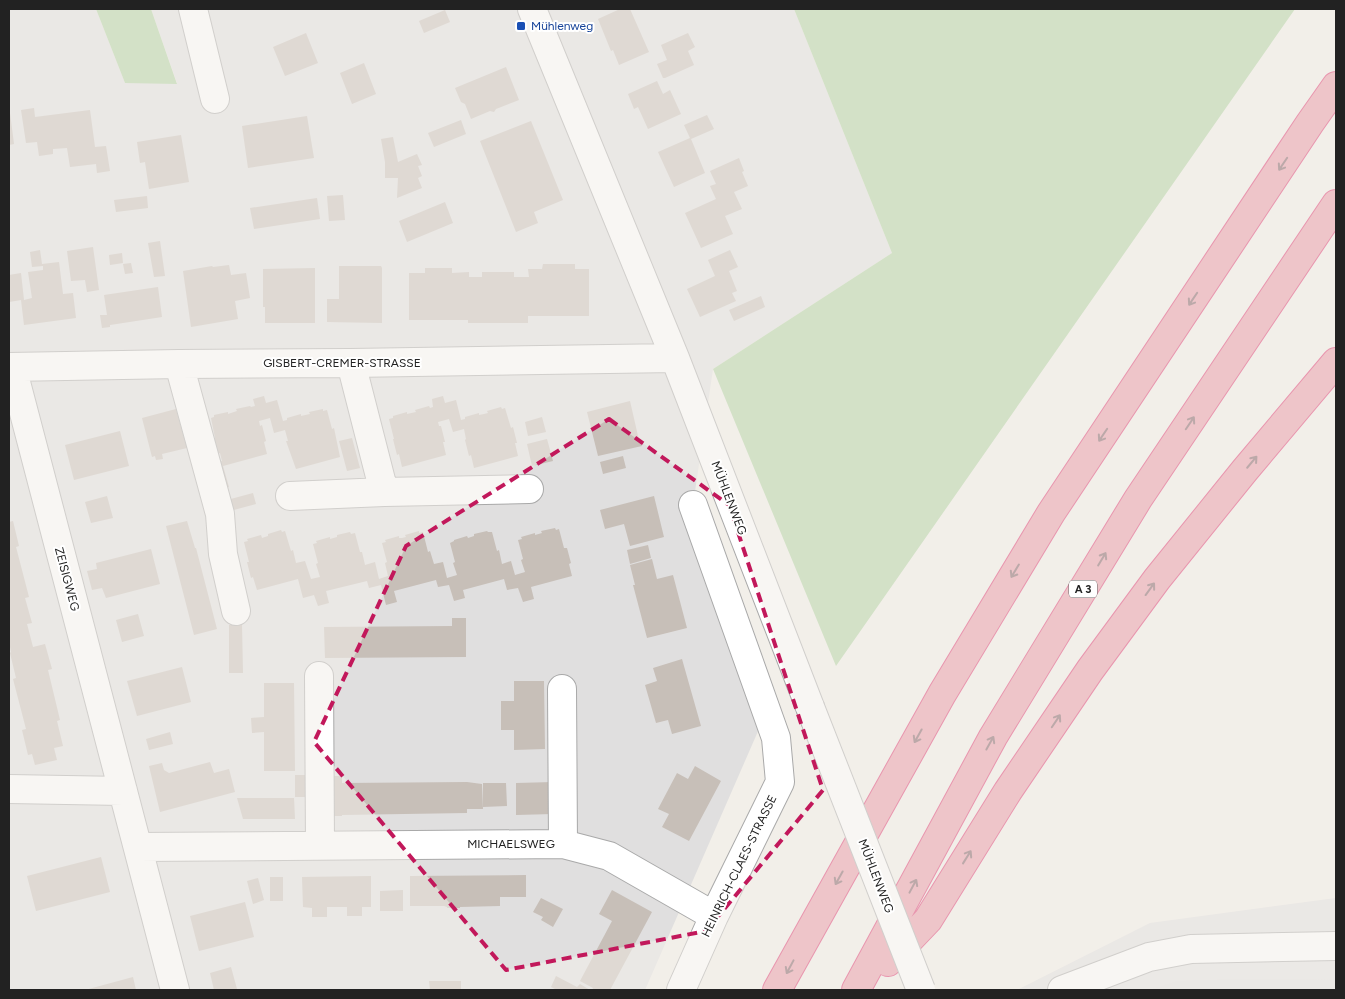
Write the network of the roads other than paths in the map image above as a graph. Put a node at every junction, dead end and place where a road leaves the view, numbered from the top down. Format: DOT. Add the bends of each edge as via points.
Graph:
graph roads {
  1 [pos="193,9"];
  2 [pos="532,9"];
  3 [pos="1336,86"];
  4 [pos="215,99"];
  5 [pos="1336,204"];
  6 [pos="675,358"];
  7 [pos="1336,362"];
  8 [pos="351,363"];
  9 [pos="179,364"];
  10 [pos="10,367"];
  11 [pos="529,490"];
  12 [pos="384,492"];
  13 [pos="290,496"];
  14 [pos="692,505"];
  15 [pos="236,611"];
  16 [pos="319,676"];
  17 [pos="562,689"];
  18 [pos="9,790"];
  19 [pos="123,791"];
  20 [pos="563,844"];
  21 [pos="320,845"];
  22 [pos="138,847"];
  23 [pos="714,916"];
  24 [pos="1336,946"];
  25 [pos="175,990"];
  26 [pos="681,990"];
  27 [pos="777,990"];
  28 [pos="856,990"];
  29 [pos="861,990"];
  30 [pos="921,990"];
  31 [pos="1062,990"];
  1 -- 4 [label="street"];
  2 -- 6 [label="street, MÜHLENWEG"];
  3 -- 27 [label="highway, one-way" via="1051,513 942,694"];
  28 -- 5 [label="highway, A 3, one-way" via="993,738 1138,499"];
  6 -- 8 [label="street, GISBERT-CREMER-STRASSE"];
  6 -- 30 [label="street, MÜHLENWEG, bridge"];
  29 -- 7 [label="highway, one-way" via="928,920 1003,799 1090,670 1157,579"];
  8 -- 9 [label="street, GISBERT-CREMER-STRASSE"];
  8 -- 12 [label="street"];
  9 -- 10 [label="street, GISBERT-CREMER-STRASSE"];
  9 -- 15 [label="street" via="220,514 223,554"];
  10 -- 19 [label="street, ZEISIGWEG"];
  11 -- 12 [label="street"];
  12 -- 13 [label="street"];
  14 -- 23 [label="street, HEINRICH-CLAES-STRASSE" via="776,738 780,782"];
  16 -- 21 [label="street"];
  17 -- 20 [label="street"];
  18 -- 19 [label="street"];
  19 -- 22 [label="street, ZEISIGWEG"];
  20 -- 21 [label="street, MICHAELSWEG"];
  20 -- 23 [label="street, MICHAELSWEG" via="609,856"];
  21 -- 22 [label="street, MICHAELSWEG"];
  22 -- 25 [label="street, ZEISIGWEG"];
  23 -- 26 [label="street, HEINRICH-CLAES-STRASSE"];
  24 -- 31 [label="street" via="1192,949 1149,957"];
}
